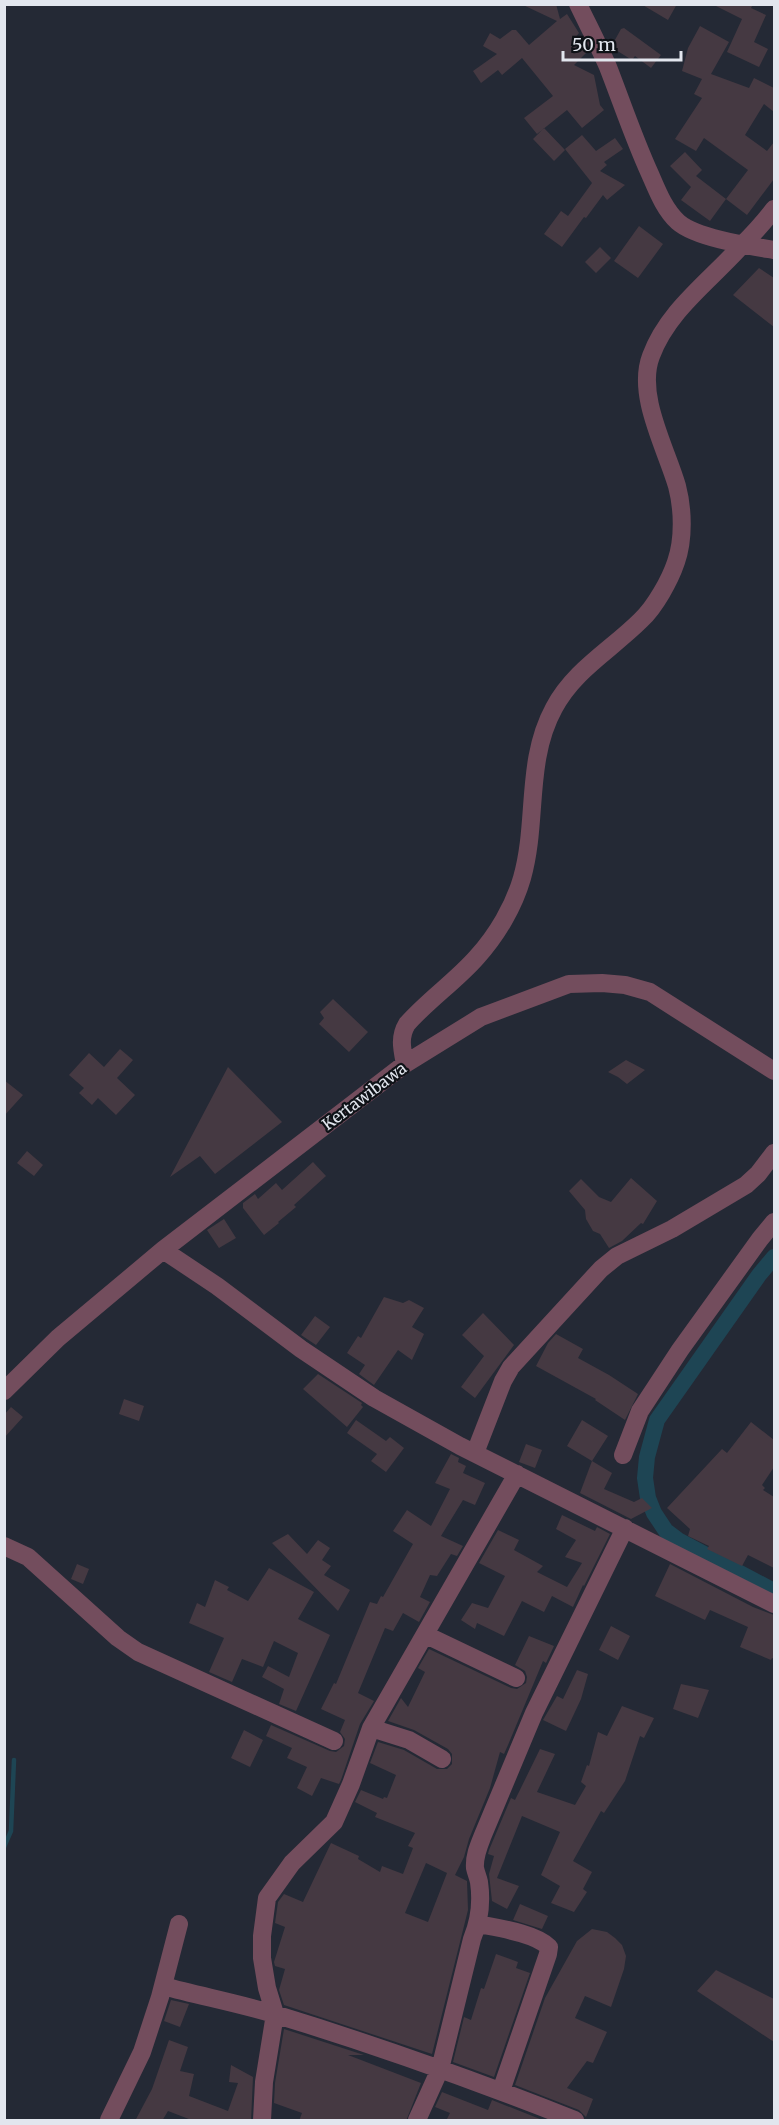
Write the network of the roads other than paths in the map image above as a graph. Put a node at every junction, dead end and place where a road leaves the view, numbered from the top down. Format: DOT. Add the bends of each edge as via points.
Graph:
graph roads {
  1 [pos="578,4"];
  2 [pos="774,209"];
  3 [pos="750,237"];
  4 [pos="774,250"];
  5 [pos="405,1064"];
  6 [pos="774,1071"];
  7 [pos="774,1153"];
  8 [pos="774,1222"];
  9 [pos="163,1250"];
  10 [pos="4,1391"];
  11 [pos="475,1453"];
  12 [pos="623,1455"];
  13 [pos="517,1474"];
  14 [pos="625,1528"];
  15 [pos="4,1546"];
  16 [pos="774,1604"];
  17 [pos="426,1635"];
  18 [pos="516,1678"];
  19 [pos="371,1728"];
  20 [pos="334,1741"];
  21 [pos="442,1759"];
  22 [pos="179,1924"];
  23 [pos="478,1924"];
  24 [pos="163,1986"];
  25 [pos="274,2014"];
  26 [pos="440,2069"];
  27 [pos="501,2091"];
  28 [pos="109,2121"];
  29 [pos="262,2121"];
  30 [pos="417,2121"];
  31 [pos="575,2121"];
  1 -- 3 [label="street" via="607,65 631,133 670,212 691,229"];
  2 -- 3 [label="street"];
  3 -- 4 [label="street"];
  3 -- 5 [label="street" via="670,319 650,357 645,376 650,405 677,489 682,526 676,561 665,586 643,618 570,683 553,709 539,743 529,846 514,900 477,958 407,1024 401,1044"];
  5 -- 6 [label="street, Kertawibawa" via="481,1017 569,984 602,983 650,992"];
  5 -- 9 [label="street, Kertawibawa"];
  7 -- 11 [label="street" via="746,1185 617,1256 601,1269 512,1367"];
  8 -- 12 [label="street" via="640,1411"];
  9 -- 10 [label="street, Kertawibawa" via="58,1338"];
  9 -- 11 [label="street" via="350,1384"];
  11 -- 13 [label="street"];
  13 -- 14 [label="street"];
  13 -- 17 [label="street"];
  14 -- 16 [label="street"];
  14 -- 23 [label="street" via="543,1692 483,1835 475,1868 479,1881"];
  15 -- 20 [label="street" via="28,1557 138,1652"];
  17 -- 18 [label="street"];
  17 -- 19 [label="street"];
  19 -- 21 [label="street" via="409,1740"];
  19 -- 25 [label="street" via="334,1822 292,1863 267,1898 262,1958"];
  22 -- 24 [label="street"];
  23 -- 26 [label="street"];
  23 -- 27 [label="street" via="520,1934 549,1947"];
  24 -- 25 [label="street"];
  24 -- 28 [label="street" via="142,2052"];
  25 -- 26 [label="street"];
  25 -- 29 [label="street"];
  26 -- 27 [label="street"];
  26 -- 30 [label="street"];
  27 -- 31 [label="street"];
}
